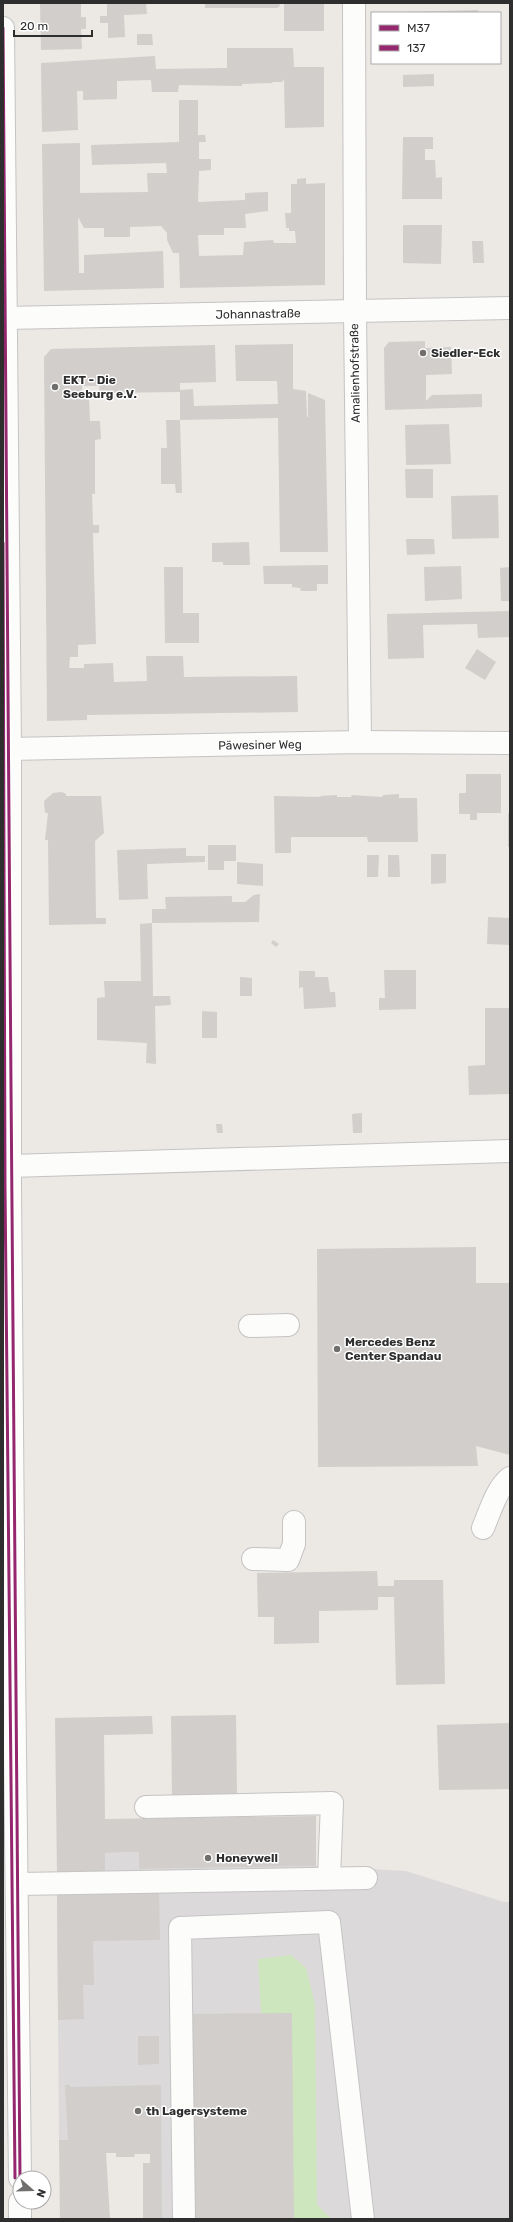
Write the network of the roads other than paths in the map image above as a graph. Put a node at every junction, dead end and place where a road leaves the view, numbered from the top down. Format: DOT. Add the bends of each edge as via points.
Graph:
graph roads {
  1 [pos="354,3"];
  2 [pos="3,28"];
  3 [pos="510,308"];
  4 [pos="355,313"];
  5 [pos="5,318"];
  6 [pos="360,742"];
  7 [pos="510,743"];
  8 [pos="10,749"];
  9 [pos="510,1151"];
  10 [pos="8,1179"];
  11 [pos="288,1325"];
  12 [pos="250,1326"];
  13 [pos="510,1478"];
  14 [pos="294,1522"];
  15 [pos="483,1528"];
  16 [pos="253,1559"];
  17 [pos="146,1807"];
  18 [pos="329,1877"];
  19 [pos="366,1878"];
  20 [pos="18,1884"];
  21 [pos="20,2170"];
  22 [pos="184,2219"];
  23 [pos="363,2219"];
  1 -- 4 [label="street, Amalienhofstraße"];
  2 -- 5 [label="street"];
  3 -- 4 [label="street, Johannastraße"];
  4 -- 5 [label="street, Johannastraße"];
  4 -- 6 [label="street, Amalienhofstraße"];
  5 -- 8 [label="street"];
  6 -- 7 [label="street, Päwesiner Weg"];
  6 -- 8 [label="street, Päwesiner Weg"];
  8 -- 10 [label="street"];
  9 -- 10 [label="street"];
  10 -- 20 [label="street"];
  11 -- 12 [label="street"];
  13 -- 15 [label="street" via="504,1482"];
  14 -- 16 [label="street" via="294,1544 288,1560"];
  17 -- 18 [label="street" via="332,1803"];
  18 -- 19 [label="street"];
  18 -- 20 [label="street"];
  20 -- 21 [label="street"];
  22 -- 23 [label="street" via="180,1928 329,1922"];
}
